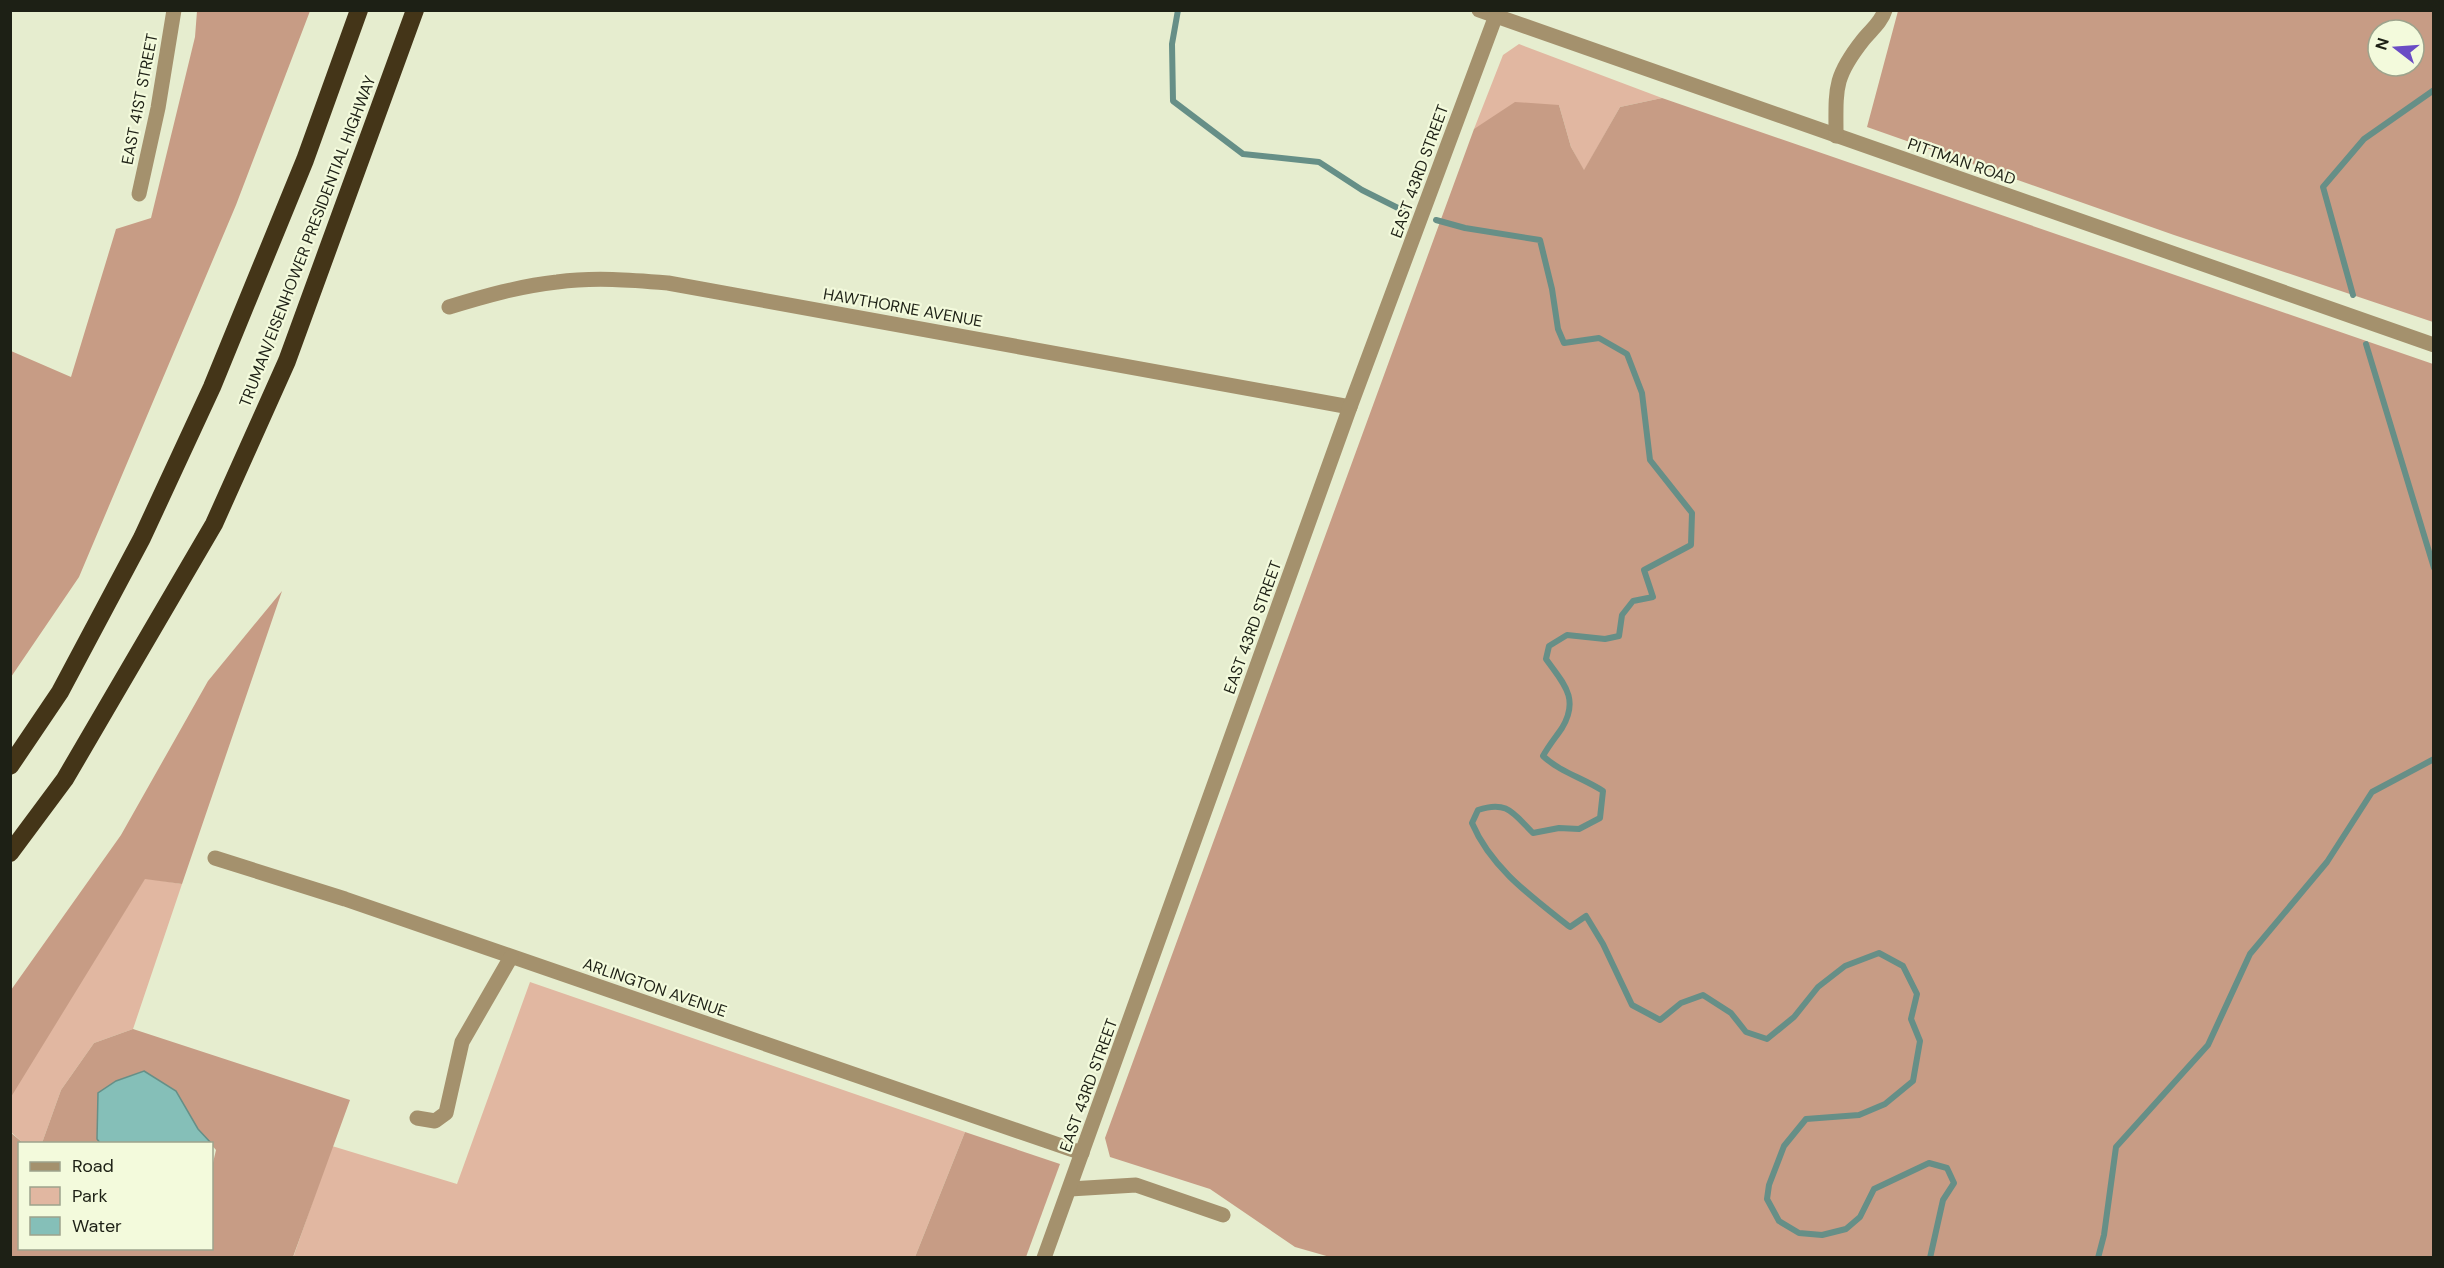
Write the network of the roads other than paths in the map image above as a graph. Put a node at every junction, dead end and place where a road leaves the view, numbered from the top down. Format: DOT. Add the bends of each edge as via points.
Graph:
graph roads {
  1 [pos="174,10"];
  2 [pos="359,10"];
  3 [pos="415,10"];
  4 [pos="1479,10"];
  5 [pos="1885,10"];
  6 [pos="1497,13"];
  7 [pos="1836,136"];
  8 [pos="139,194"];
  9 [pos="449,307"];
  10 [pos="2433,345"];
  11 [pos="1350,407"];
  12 [pos="10,766"];
  13 [pos="10,853"];
  14 [pos="215,858"];
  15 [pos="512,957"];
  16 [pos="417,1118"];
  17 [pos="1082,1153"];
  18 [pos="1070,1189"];
  19 [pos="1223,1215"];
  20 [pos="1044,1257"];
  1 -- 8 [label="street, EAST 41ST STREET"];
  2 -- 12 [label="highway, TRUMAN/EISENHOWER PRESIDENTIAL HIGHWAY" via="305,160 207,398 141,538 60,692"];
  3 -- 13 [label="highway, TRUMAN/EISENHOWER PRESIDENTIAL HIGHWAY" via="286,361 214,524 65,779"];
  4 -- 6 [label="street, PITTMAN ROAD"];
  5 -- 7 [label="street" via="1841,72 1836,89"];
  6 -- 7 [label="street, PITTMAN ROAD"];
  6 -- 11 [label="street, EAST 43RD STREET"];
  7 -- 10 [label="street, PITTMAN ROAD"];
  9 -- 11 [label="street, HAWTHORNE AVENUE" via="500,292 558,282 668,282"];
  11 -- 17 [label="street, EAST 43RD STREET"];
  14 -- 15 [label="street, ARLINGTON AVENUE"];
  15 -- 16 [label="street" via="462,1042 446,1113 435,1121"];
  15 -- 17 [label="street, ARLINGTON AVENUE"];
  17 -- 18 [label="street, EAST 43RD STREET"];
  18 -- 19 [label="street" via="1136,1185"];
  18 -- 20 [label="street, EAST 43RD STREET"];
}
